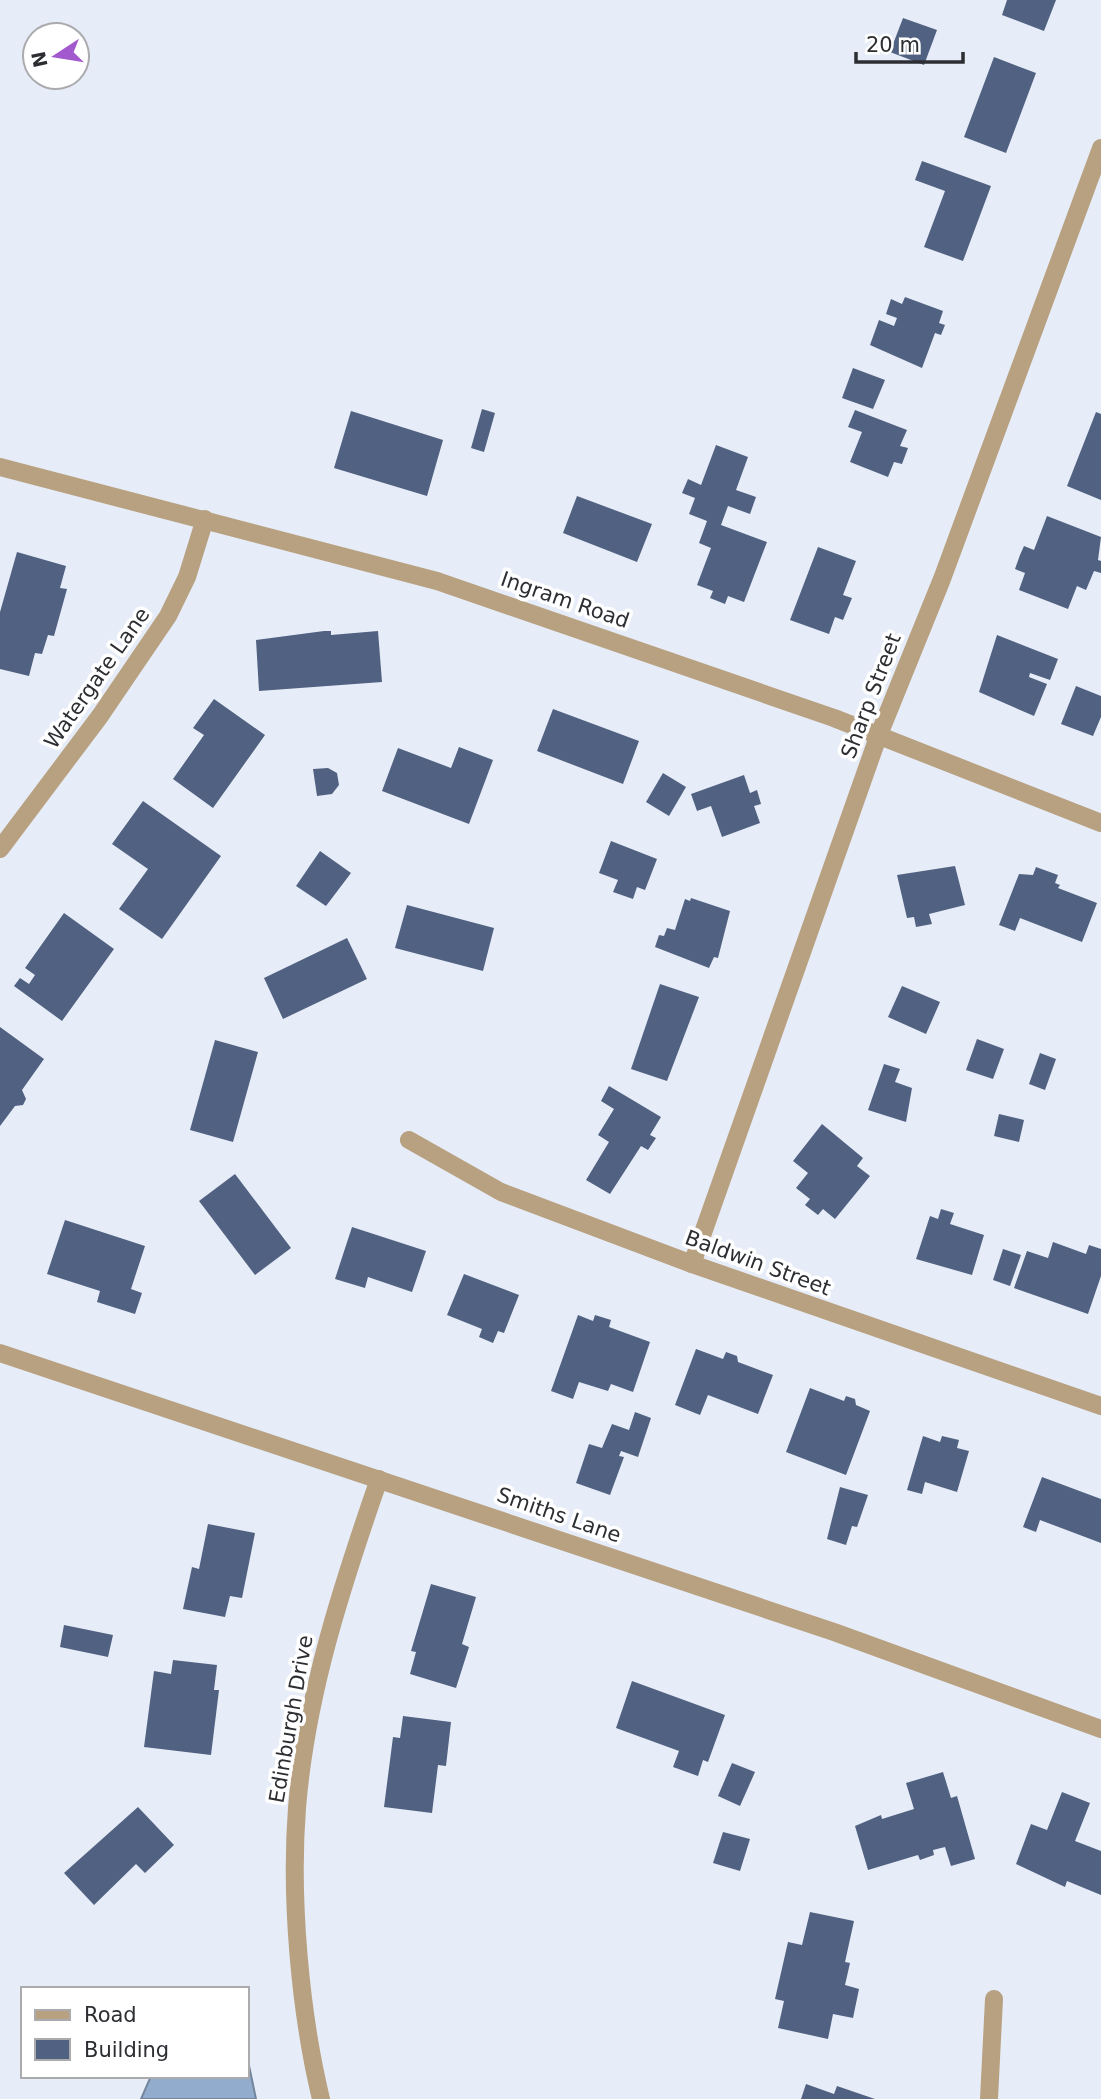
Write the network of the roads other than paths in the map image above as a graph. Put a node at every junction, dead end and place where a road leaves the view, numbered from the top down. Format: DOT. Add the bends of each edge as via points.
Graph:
graph roads {
  1 [pos="1101,148"];
  2 [pos="0,467"];
  3 [pos="205,519"];
  4 [pos="878,737"];
  5 [pos="1101,823"];
  6 [pos="0,849"];
  7 [pos="409,1140"];
  8 [pos="692,1264"];
  9 [pos="0,1353"];
  10 [pos="1101,1406"];
  11 [pos="379,1479"];
  12 [pos="1101,1728"];
  13 [pos="994,1998"];
  14 [pos="321,2099"];
  15 [pos="989,2099"];
  1 -- 4 [label="street, Sharp Street" via="942,579"];
  2 -- 3 [label="street, Ingram Road"];
  3 -- 4 [label="street, Ingram Road" via="450,585"];
  3 -- 6 [label="street, Watergate Lane" via="187,577 168,616"];
  4 -- 5 [label="street, Ingram Road"];
  4 -- 8 [label="street, Sharp Street"];
  7 -- 8 [label="street, Baldwin Street" via="501,1192"];
  8 -- 10 [label="street, Baldwin Street"];
  9 -- 11 [label="street, Smiths Lane"];
  11 -- 12 [label="street, Smiths Lane" via="834,1632"];
  11 -- 14 [label="street, Edinburgh Drive" via="332,1620 309,1724 297,1808 302,1975"];
  13 -- 15 [label="street"];
}
